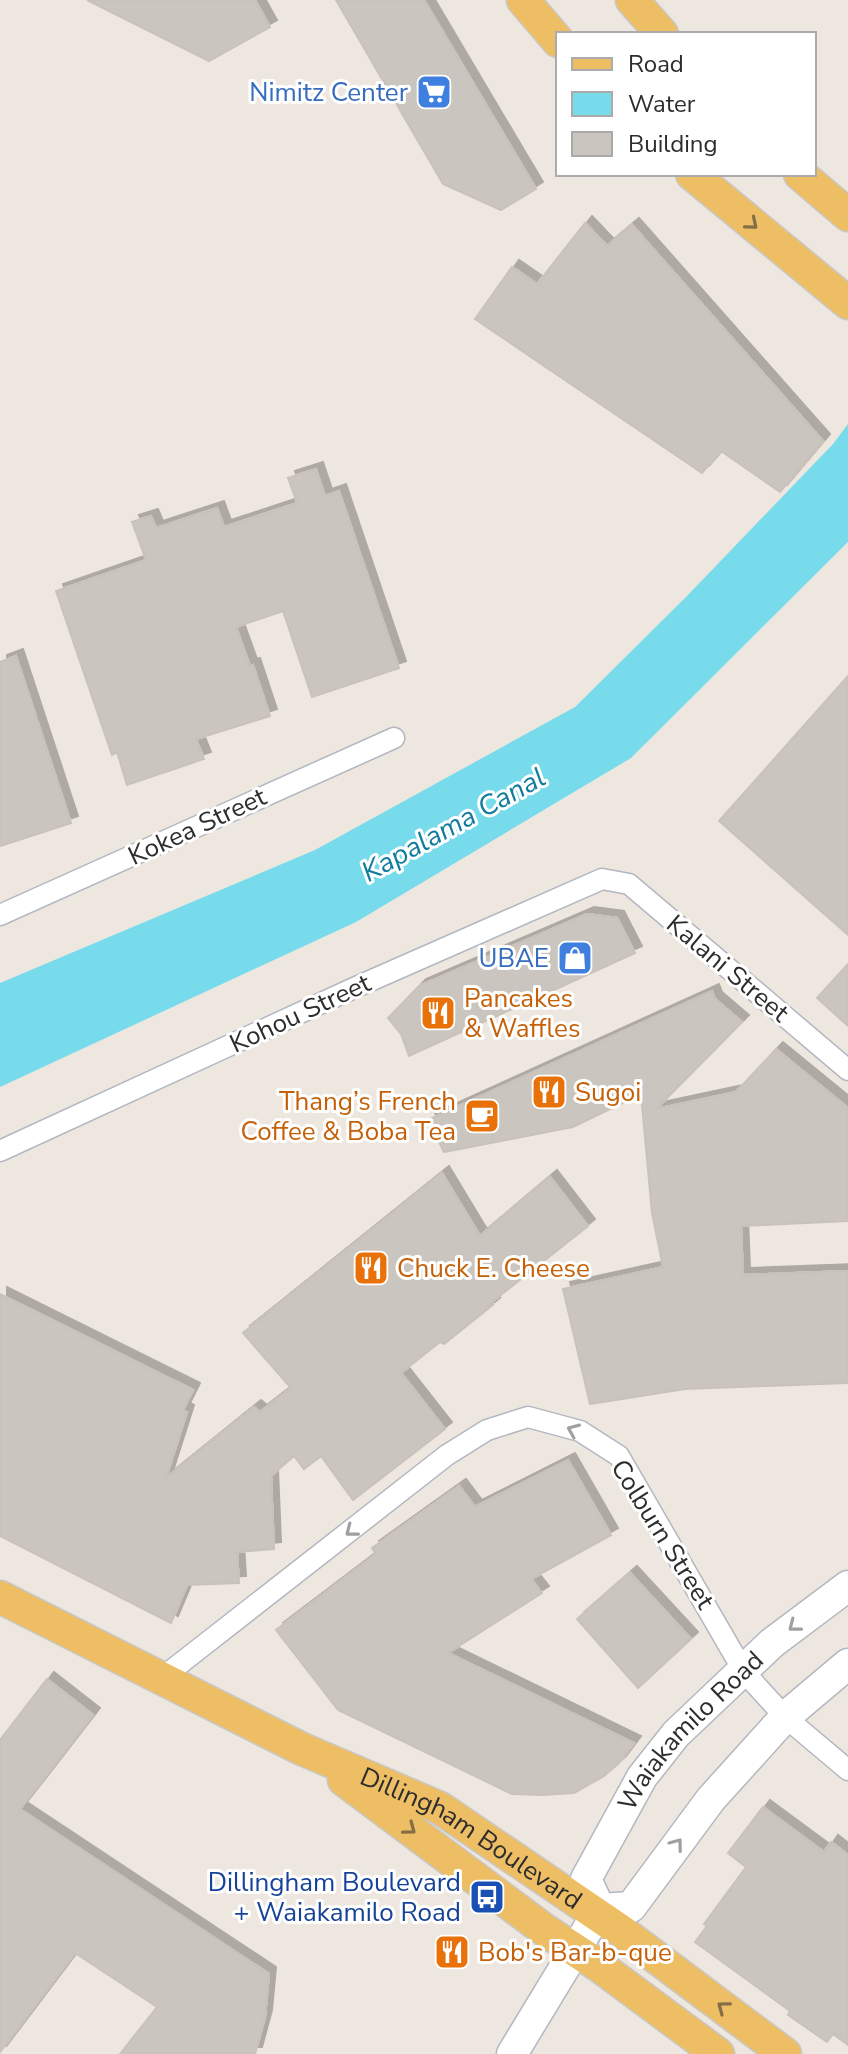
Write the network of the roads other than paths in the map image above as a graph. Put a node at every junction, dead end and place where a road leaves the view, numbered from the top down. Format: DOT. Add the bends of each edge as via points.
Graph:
graph roads {
  1 [pos="523,0"];
  2 [pos="632,0"];
  3 [pos="660,32"];
  4 [pos="556,39"];
  5 [pos="694,176"];
  6 [pos="802,176"];
  7 [pos="848,215"];
  8 [pos="848,303"];
  9 [pos="394,738"];
  10 [pos="602,879"];
  11 [pos="0,915"];
  12 [pos="848,1070"];
  13 [pos="0,1151"];
  14 [pos="848,1586"];
  15 [pos="0,1597"];
  16 [pos="848,1664"];
  17 [pos="744,1672"];
  18 [pos="163,1677"];
  19 [pos="785,1717"];
  20 [pos="302,1749"];
  21 [pos="848,1770"];
  22 [pos="598,1912"];
  23 [pos="575,1950"];
  24 [pos="512,2054"];
  25 [pos="718,2054"];
  26 [pos="785,2054"];
  1 -- 4 [label="main road"];
  2 -- 3 [label="main road"];
  5 -- 8 [label="main road, one-way"];
  6 -- 7 [label="main road"];
  9 -- 11 [label="street, Kokea Street"];
  10 -- 12 [label="street, Kalani Street" via="629,884"];
  10 -- 13 [label="street, Kohou Street"];
  14 -- 17 [label="main road, Waiakamilo Road, one-way" via="772,1643"];
  15 -- 18 [label="main road, Dillingham Boulevard"];
  16 -- 19 [label="main road"];
  17 -- 18 [label="street, Colburn Street, one-way" via="619,1456 580,1431 528,1417 487,1430 447,1455"];
  17 -- 19 [label="street, Colburn Street"];
  17 -- 22 [label="main road, Waiakamilo Road" via="676,1734 642,1777 586,1879"];
  18 -- 20 [label="main road, Dillingham Boulevard"];
  19 -- 21 [label="street, Colburn Street"];
  22 -- 19 [label="main road, one-way" via="631,1907 711,1799"];
  20 -- 22 [label="main road, Dillingham Boulevard" via="440,1808"];
  20 -- 23 [label="main road, Dillingham Boulevard, one-way"];
  22 -- 23 [label="main road"];
  26 -- 22 [label="main road, Dillingham Boulevard, one-way"];
  23 -- 24 [label="main road"];
  23 -- 25 [label="main road, Dillingham Boulevard"];
}
